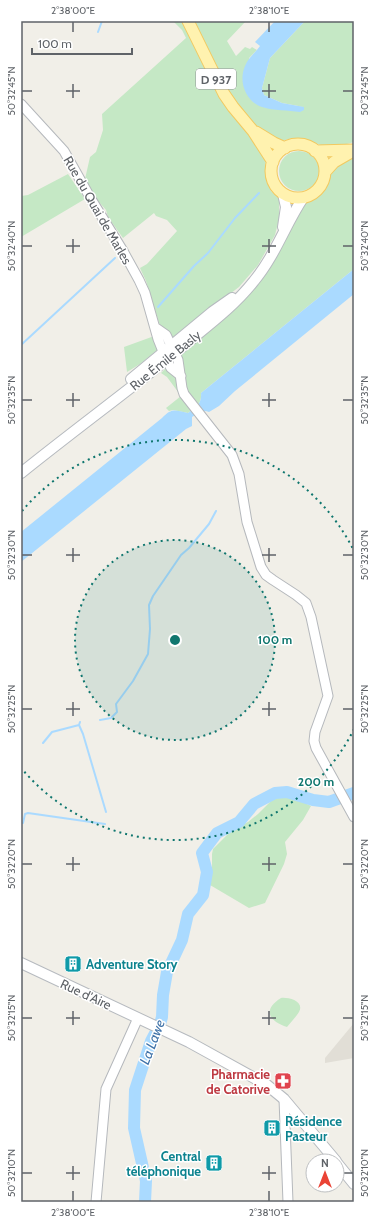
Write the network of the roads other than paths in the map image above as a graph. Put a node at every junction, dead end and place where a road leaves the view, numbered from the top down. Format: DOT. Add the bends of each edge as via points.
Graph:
graph roads {
  1 [pos="188,21"];
  2 [pos="21,104"];
  3 [pos="253,130"];
  4 [pos="285,148"];
  5 [pos="354,150"];
  6 [pos="315,151"];
  7 [pos="273,162"];
  8 [pos="325,172"];
  9 [pos="283,194"];
  10 [pos="303,198"];
  11 [pos="281,236"];
  12 [pos="254,281"];
  13 [pos="169,353"];
  14 [pos="71,434"];
  15 [pos="21,474"];
  16 [pos="354,817"];
  17 [pos="21,963"];
  18 [pos="138,1018"];
  19 [pos="284,1099"];
  20 [pos="329,1153"];
  21 [pos="345,1173"];
  22 [pos="354,1184"];
  23 [pos="96,1202"];
  24 [pos="288,1202"];
  1 -- 3 [label="main road, D 937" via="232,108"];
  2 -- 13 [label="street, Rue du Quai de Marles" via="64,151 139,280 156,328 166,335"];
  3 -- 4 [label="main road, D 937"];
  3 -- 7 [label="main road, D 937"];
  4 -- 6 [label="main road" via="298,144"];
  4 -- 7 [label="main road"];
  5 -- 6 [label="main road"];
  5 -- 8 [label="main road" via="334,162"];
  6 -- 8 [label="main road" via="321,157"];
  7 -- 9 [label="main road" via="272,176"];
  8 -- 10 [label="main road" via="324,180 316,191"];
  9 -- 10 [label="main road"];
  9 -- 11 [label="main road" via="286,211"];
  10 -- 11 [label="main road"];
  11 -- 12 [label="main road, Rue Émile Basly" via="266,266"];
  12 -- 13 [label="main road, Rue Émile Basly" via="212,312"];
  12 -- 13 [label="main road, Rue Émile Basly" via="233,305"];
  13 -- 14 [label="main road, Rue Émile Basly" via="90,414"];
  13 -- 14 [label="main road, Rue Émile Basly" via="149,374"];
  13 -- 16 [label="street" via="171,368 181,376 184,394 232,455 237,466 248,522 266,575 306,603 328,696 314,741"];
  14 -- 15 [label="main road, Rue Émile Basly"];
  17 -- 18 [label="main road, Rue d'Aire"];
  18 -- 19 [label="main road, Rue d'Aire" via="251,1076"];
  18 -- 23 [label="street" via="106,1089"];
  19 -- 20 [label="main road"];
  19 -- 24 [label="street"];
  21 -- 22 [label="main road"];
}
